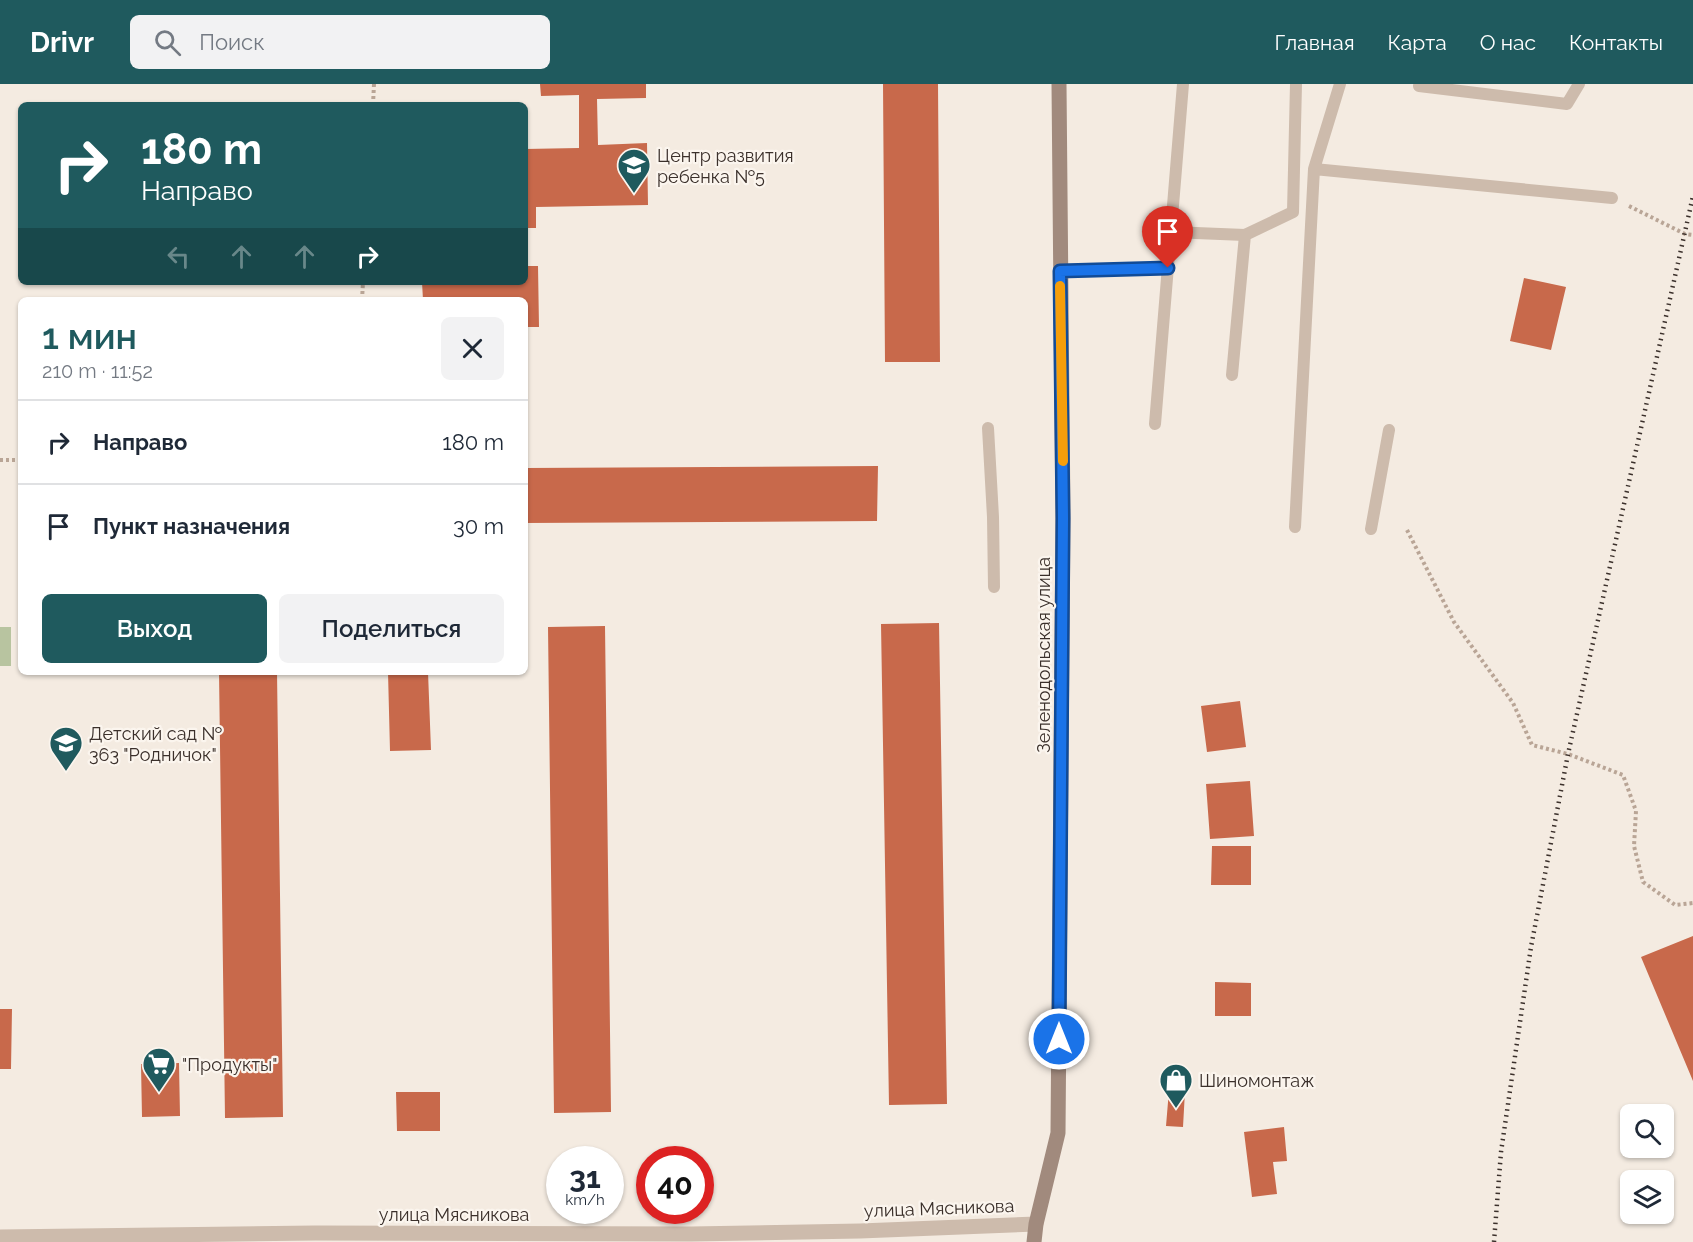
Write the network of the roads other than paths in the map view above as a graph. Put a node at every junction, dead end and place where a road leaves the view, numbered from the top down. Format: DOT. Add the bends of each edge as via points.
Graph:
graph roads {
  1 [pos="1059,84"];
  2 [pos="1184,84"];
  3 [pos="1296,84"];
  4 [pos="1340,84"];
  5 [pos="1579,84"];
  6 [pos="1419,86"];
  7 [pos="1314,169"];
  8 [pos="1612,198"];
  9 [pos="1171,232"];
  10 [pos="1245,235"];
  11 [pos="1168,268"];
  12 [pos="1060,271"];
  13 [pos="1232,375"];
  14 [pos="1155,424"];
  15 [pos="988,428"];
  16 [pos="1389,430"];
  17 [pos="1295,527"];
  18 [pos="1371,529"];
  19 [pos="994,587"];
  20 [pos="1036,1224"];
  21 [pos="0,1237"];
  22 [pos="1034,1242"];
  1 -- 12 [label="street, Зеленодольская улица"];
  2 -- 9 [label="lane"];
  3 -- 10 [label="lane" via="1293,212"];
  4 -- 7 [label="lane"];
  5 -- 6 [label="lane" via="1567,104"];
  7 -- 8 [label="lane"];
  7 -- 17 [label="lane"];
  9 -- 10 [label="lane"];
  9 -- 11 [label="lane"];
  10 -- 13 [label="lane"];
  11 -- 12 [label="lane"];
  11 -- 14 [label="lane"];
  12 -- 20 [label="street, Зеленодольская улица" via="1063,518 1058,1133"];
  15 -- 19 [label="lane"];
  16 -- 18 [label="lane"];
  20 -- 21 [label="street, улица Мясникова" via="691,1234"];
  20 -- 22 [label="street, улица Мясникова"];
}
